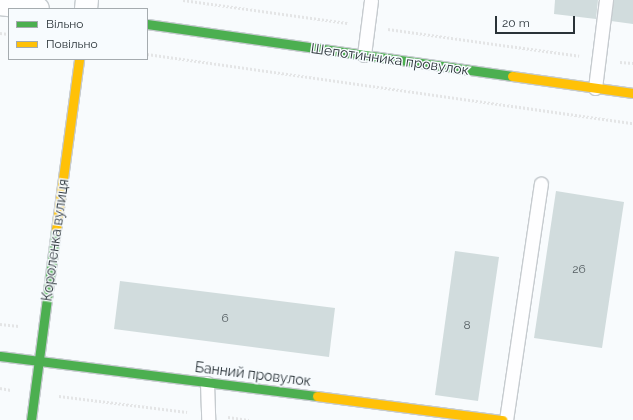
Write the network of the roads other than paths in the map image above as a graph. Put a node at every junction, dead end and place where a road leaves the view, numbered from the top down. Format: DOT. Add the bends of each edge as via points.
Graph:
graph roads {
  1 [pos="371,0"];
  2 [pos="606,0"];
  3 [pos="0,4"];
  4 [pos="30,8"];
  5 [pos="148,24"];
  6 [pos="364,55"];
  7 [pos="79,60"];
  8 [pos="594,88"];
  9 [pos="633,93"];
  10 [pos="541,184"];
  11 [pos="0,356"];
  12 [pos="39,361"];
  13 [pos="207,382"];
  14 [pos="208,417"];
  15 [pos="469,418"];
  16 [pos="31,420"];
  17 [pos="502,420"];
  18 [pos="506,420"];
  1 -- 6 [label="lane"];
  2 -- 8 [label="lane"];
  3 -- 4 [label="street"];
  5 -- 6 [label="street, Шепотинника провулок"];
  6 -- 8 [label="street, Шепотинника провулок"];
  7 -- 12 [label="street, Короленка вулиця"];
  8 -- 9 [label="street, Шепотинника провулок"];
  10 -- 18 [label="lane"];
  11 -- 12 [label="street, Банний провулок"];
  12 -- 13 [label="street, Банний провулок"];
  12 -- 16 [label="street, Короленка вулиця"];
  13 -- 14 [label="lane"];
  13 -- 15 [label="street, Банний провулок"];
  15 -- 17 [label="street, Банний провулок"];
}
